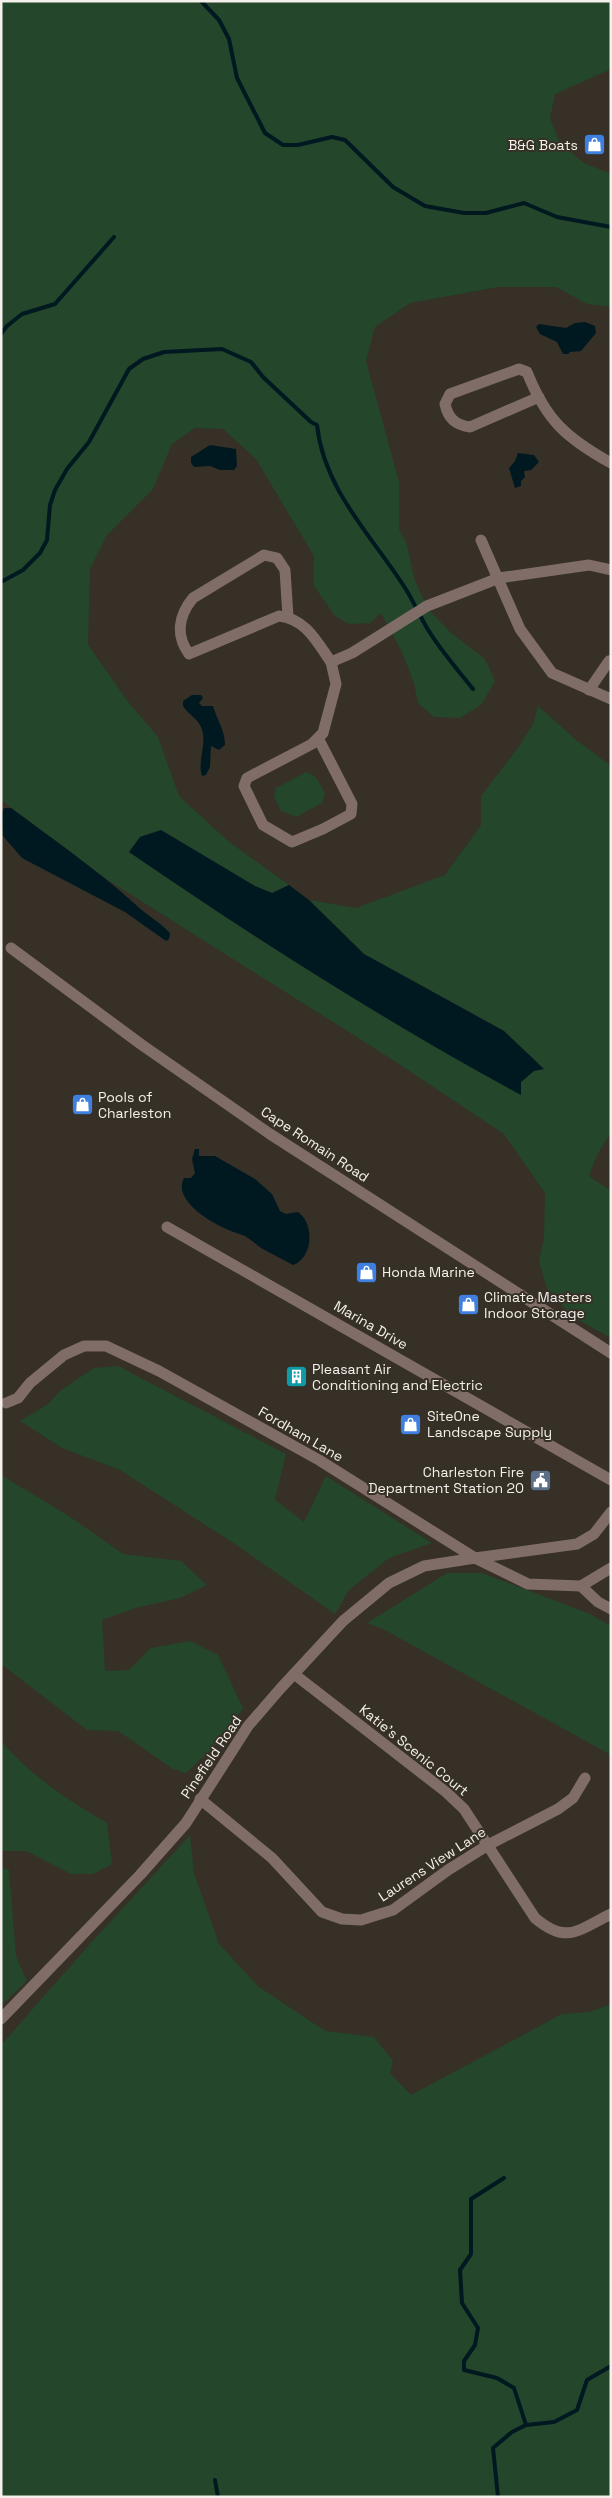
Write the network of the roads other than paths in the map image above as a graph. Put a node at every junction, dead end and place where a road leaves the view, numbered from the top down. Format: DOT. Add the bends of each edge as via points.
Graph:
graph roads {
  1 [pos="539,397"];
  2 [pos="611,462"];
  3 [pos="482,540"];
  4 [pos="611,570"];
  5 [pos="498,578"];
  6 [pos="288,617"];
  7 [pos="331,662"];
  8 [pos="611,662"];
  9 [pos="590,690"];
  10 [pos="611,699"];
  11 [pos="318,738"];
  12 [pos="11,948"];
  13 [pos="167,1227"];
  14 [pos="611,1353"];
  15 [pos="6,1403"];
  16 [pos="611,1480"];
  17 [pos="611,1512"];
  18 [pos="475,1558"];
  19 [pos="611,1568"];
  20 [pos="581,1586"];
  21 [pos="611,1609"];
  22 [pos="294,1674"];
  23 [pos="585,1778"];
  24 [pos="200,1799"];
  25 [pos="488,1845"];
  26 [pos="611,1914"];
  27 [pos="1,2019"];
  1 -- 1 [label="street" via="527,372 519,369 450,394 445,404 447,414 458,425 470,427"];
  1 -- 2 [label="street" via="559,429 580,446"];
  3 -- 5 [label="street"];
  4 -- 5 [label="street" via="589,565"];
  5 -- 7 [label="street" via="427,606 352,653"];
  5 -- 9 [label="street" via="520,629 552,673"];
  6 -- 6 [label="street" via="280,616 189,654 180,634 180,621 193,598 264,555 277,558 285,570"];
  6 -- 7 [label="street" via="306,628"];
  7 -- 11 [label="street" via="336,684 323,733"];
  8 -- 9 [label="street" via="608,661"];
  9 -- 10 [label="street"];
  11 -- 11 [label="street" via="247,778 244,786 263,825 292,842 351,814 352,804"];
  12 -- 14 [label="street, Cape Romain Road" via="270,1134"];
  13 -- 16 [label="street, Marina Drive"];
  15 -- 18 [label="street, Fordham Lane" via="18,1398 30,1383 64,1355 84,1346 106,1346 159,1371 319,1460"];
  17 -- 18 [label="street, Pinefield Road" via="594,1534 577,1544"];
  18 -- 20 [label="street" via="528,1584"];
  18 -- 22 [label="street, Pinefield Road" via="424,1566 389,1583 343,1621"];
  19 -- 20 [label="street"];
  20 -- 21 [label="street"];
  22 -- 24 [label="street, Pinefield Road" via="248,1726"];
  22 -- 25 [label="street, Katie's Scenic Court" via="446,1792 464,1808"];
  23 -- 25 [label="street, Laurens View Lane" via="573,1798 558,1809"];
  24 -- 25 [label="street, Laurens View Lane" via="272,1858 322,1912 342,1919 361,1920 393,1910"];
  24 -- 27 [label="street, Pinefield Road" via="186,1823 140,1875"];
  25 -- 26 [label="street, Katie's Scenic Court" via="535,1918 554,1932 572,1933"];
}
